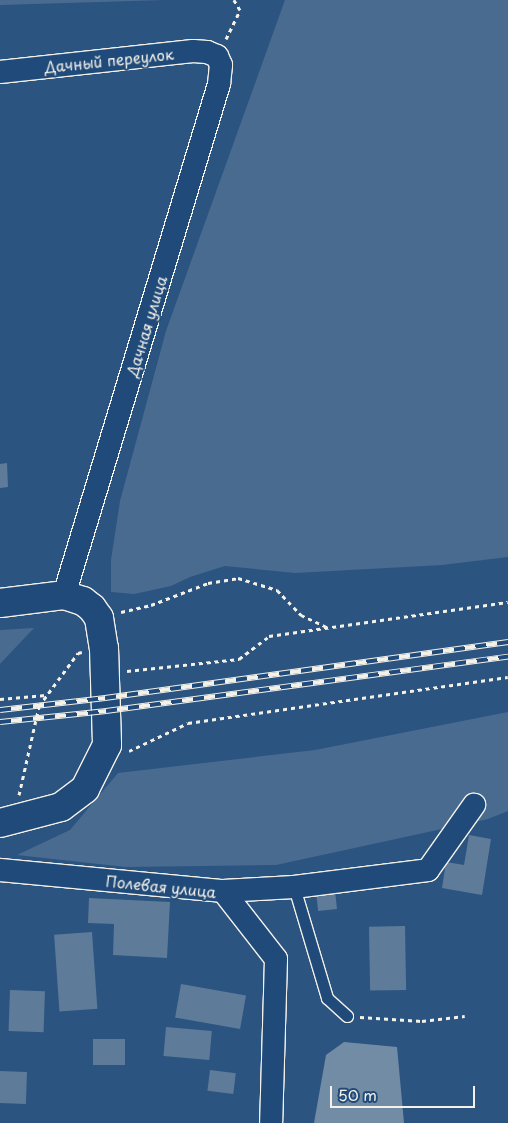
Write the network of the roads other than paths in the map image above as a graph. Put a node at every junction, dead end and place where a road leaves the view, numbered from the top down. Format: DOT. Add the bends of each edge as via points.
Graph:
graph roads {
  1 [pos="217,56"];
  2 [pos="0,72"];
  3 [pos="64,596"];
  4 [pos="0,603"];
  5 [pos="474,805"];
  6 [pos="7,821"];
  7 [pos="0,870"];
  8 [pos="294,887"];
  9 [pos="223,891"];
  10 [pos="347,1016"];
  11 [pos="271,1123"];
  1 -- 2 [label="street, Дачный переулок" via="192,51"];
  1 -- 3 [label="street, Дачная улица" via="221,65 219,84"];
  3 -- 4 [label="street"];
  3 -- 6 [label="street" via="83,601 99,618 105,673 107,745 85,789 61,807"];
  5 -- 8 [label="street" via="428,870"];
  7 -- 9 [label="street, Полевая улица"];
  8 -- 9 [label="street"];
  8 -- 10 [label="lane" via="327,998"];
  9 -- 11 [label="street, Полевая улица" via="276,959"];
}
